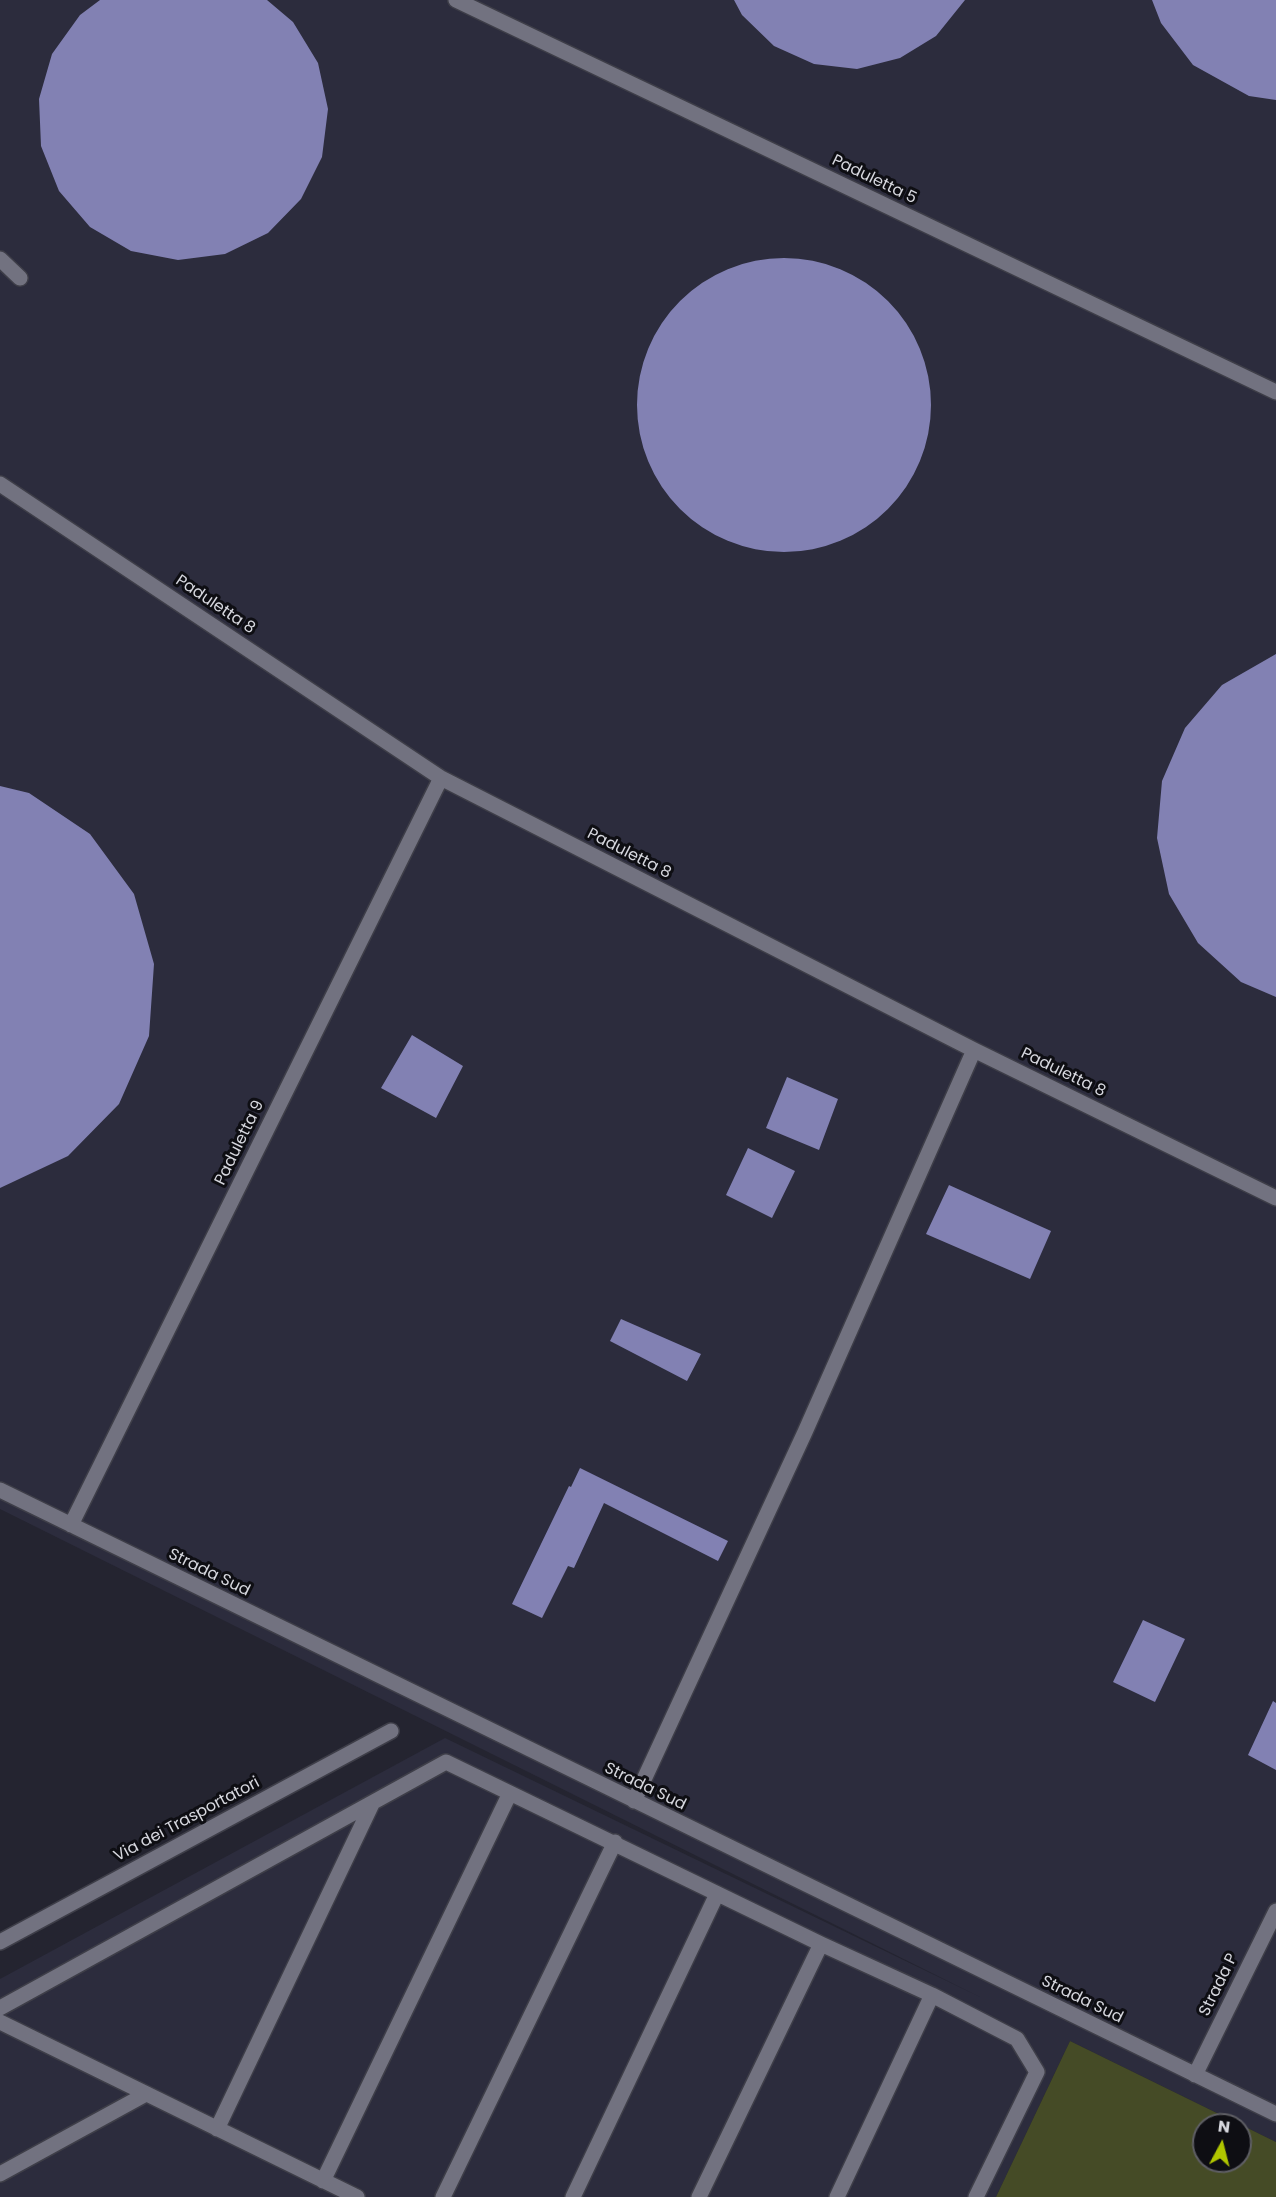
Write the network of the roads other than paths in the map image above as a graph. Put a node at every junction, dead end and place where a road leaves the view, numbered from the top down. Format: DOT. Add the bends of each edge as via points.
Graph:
graph roads {
  1 [pos="456,0"];
  2 [pos="0,259"];
  3 [pos="20,278"];
  4 [pos="1276,392"];
  5 [pos="0,484"];
  6 [pos="441,778"];
  7 [pos="974,1050"];
  8 [pos="1276,1198"];
  9 [pos="0,1490"];
  10 [pos="71,1525"];
  11 [pos="391,1731"];
  12 [pos="510,1793"];
  13 [pos="634,1802"];
  14 [pos="372,1804"];
  15 [pos="615,1842"];
  16 [pos="717,1894"];
  17 [pos="1276,1911"];
  18 [pos="0,1942"];
  19 [pos="821,1944"];
  20 [pos="932,1995"];
  21 [pos="0,2008"];
  22 [pos="0,2022"];
  23 [pos="1195,2075"];
  24 [pos="146,2094"];
  25 [pos="1276,2114"];
  26 [pos="217,2129"];
  27 [pos="0,2174"];
  28 [pos="323,2181"];
  29 [pos="357,2197"];
  30 [pos="443,2197"];
  31 [pos="573,2197"];
  32 [pos="699,2197"];
  33 [pos="837,2197"];
  34 [pos="976,2197"];
  1 -- 4 [label="street, Paduletta 5"];
  2 -- 3 [label="street"];
  5 -- 6 [label="street, Paduletta 8"];
  6 -- 7 [label="street, Paduletta 8"];
  6 -- 10 [label="street, Paduletta 9"];
  7 -- 8 [label="street, Paduletta 8"];
  7 -- 13 [label="street" via="805,1432"];
  9 -- 10 [label="street, Strada Sud"];
  10 -- 13 [label="street, Strada Sud"];
  11 -- 18 [label="street, Via dei Trasportatori"];
  12 -- 14 [label="street" via="446,1762"];
  12 -- 15 [label="street"];
  12 -- 28 [label="street"];
  13 -- 23 [label="street, Strada Sud"];
  14 -- 21 [label="street"];
  14 -- 26 [label="street"];
  15 -- 16 [label="street"];
  15 -- 30 [label="street"];
  16 -- 19 [label="street"];
  16 -- 31 [label="street"];
  17 -- 23 [label="street, Strada P"];
  19 -- 20 [label="street"];
  19 -- 32 [label="street"];
  20 -- 33 [label="street"];
  20 -- 34 [label="street" via="1017,2039 1037,2072"];
  22 -- 24 [label="street"];
  23 -- 25 [label="street, Strada Sud"];
  24 -- 26 [label="street"];
  24 -- 27 [label="street"];
  26 -- 28 [label="street"];
  28 -- 29 [label="street"];
}
